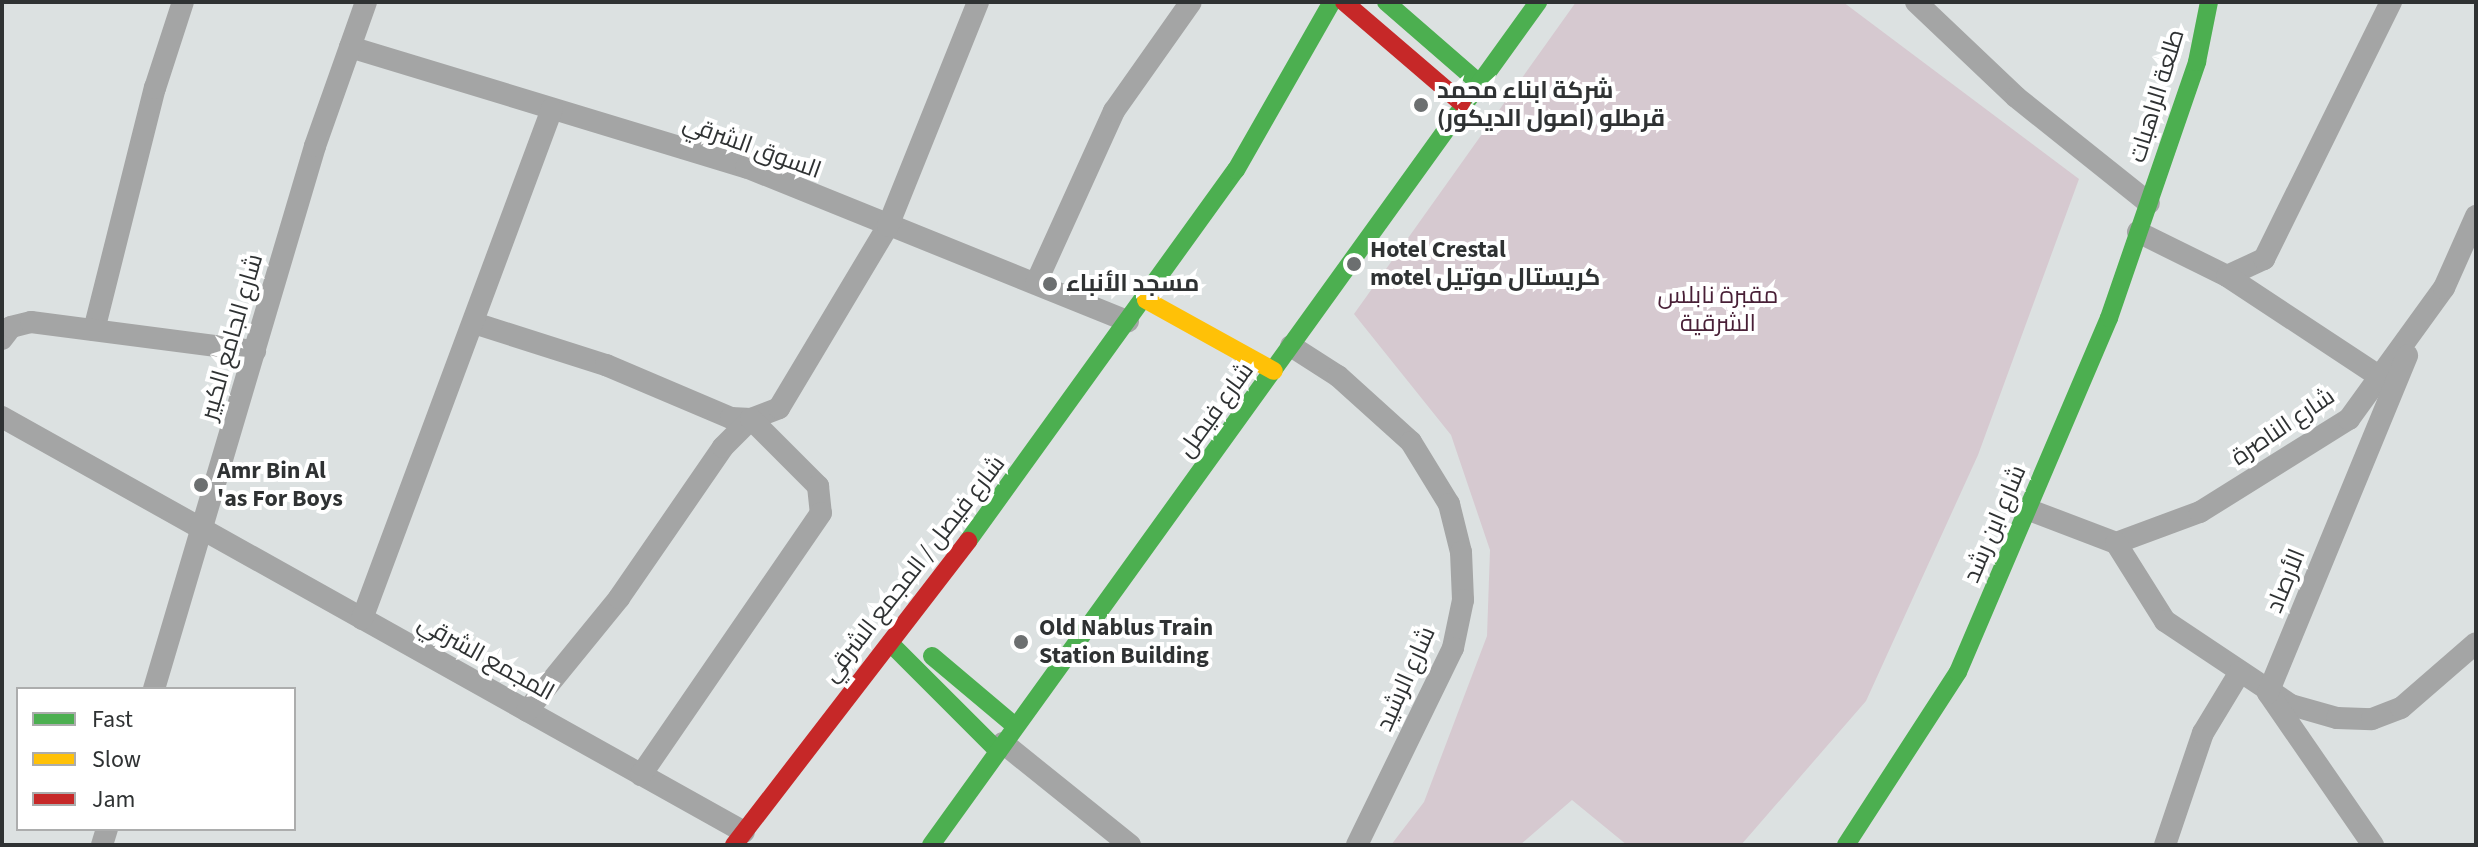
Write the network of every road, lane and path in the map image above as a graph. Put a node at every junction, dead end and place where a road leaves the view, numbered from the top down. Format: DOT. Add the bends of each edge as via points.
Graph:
graph roads {
  1 [pos="183,2"];
  2 [pos="366,2"];
  3 [pos="978,2"];
  4 [pos="1332,2"];
  5 [pos="1344,2"];
  6 [pos="1386,2"];
  7 [pos="1538,2"];
  8 [pos="1916,2"];
  9 [pos="2209,2"];
  10 [pos="2391,2"];
  11 [pos="1184,5"];
  12 [pos="350,47"];
  13 [pos="1478,82"];
  14 [pos="1462,103"];
  15 [pos="552,109"];
  16 [pos="2149,203"];
  17 [pos="2476,216"];
  18 [pos="888,226"];
  19 [pos="2138,232"];
  20 [pos="2227,276"];
  21 [pos="1036,283"];
  22 [pos="1146,300"];
  23 [pos="2422,317"];
  24 [pos="1128,321"];
  25 [pos="474,323"];
  26 [pos="94,330"];
  27 [pos="2,339"];
  28 [pos="1291,346"];
  29 [pos="255,351"];
  30 [pos="1274,371"];
  31 [pos="2380,377"];
  32 [pos="2,417"];
  33 [pos="751,419"];
  34 [pos="2027,509"];
  35 [pos="202,530"];
  36 [pos="2116,543"];
  37 [pos="362,619"];
  38 [pos="896,636"];
  39 [pos="2476,643"];
  40 [pos="2240,672"];
  41 [pos="155,687"];
  42 [pos="2268,693"];
  43 [pos="527,711"];
  44 [pos="1005,740"];
  45 [pos="641,775"];
  46 [pos="739,839"];
  47 [pos="931,845"];
  48 [pos="1130,845"];
  49 [pos="1357,845"];
  50 [pos="1846,845"];
  51 [pos="2165,845"];
  52 [pos="2373,845"];
  1 -- 26 [label="street" via="155,88"];
  2 -- 12 [label="street, شارع الجامع الكبير"];
  3 -- 18 [label="street"];
  4 -- 22 [label="main road, شارع فيصل / المجمع الشرقي" via="1236,170"];
  5 -- 14 [label="main road"];
  6 -- 13 [label="main road"];
  7 -- 13 [label="main road, شارع فيصل"];
  8 -- 16 [label="street" via="2016,97"];
  9 -- 16 [label="main road, طلعة الراهبات" via="2197,62"];
  10 -- 20 [label="street" via="2269,251 2254,268"];
  11 -- 21 [label="street" via="1114,111"];
  12 -- 15 [label="street, السوق الشرقي"];
  12 -- 29 [label="street, شارع الجامع الكبير"];
  13 -- 14 [label="main road, شارع فيصل"];
  14 -- 28 [label="main road, شارع فيصل"];
  15 -- 18 [label="street, السوق الشرقي" via="746,167"];
  15 -- 25 [label="street"];
  16 -- 19 [label="main road, شارع ابن رشد"];
  17 -- 23 [label="street, شارع الناصرة" via="2444,288"];
  18 -- 21 [label="street, السوق الشرقي"];
  18 -- 33 [label="street" via="788,397 767,415"];
  19 -- 20 [label="street"];
  19 -- 34 [label="main road, شارع ابن رشد" via="2109,318"];
  20 -- 31 [label="street"];
  21 -- 24 [label="street, السوق الشرقي"];
  22 -- 24 [label="main road, شارع فيصل / المجمع الشرقي"];
  22 -- 30 [label="main road"];
  23 -- 31 [label="street, شارع الناصرة"];
  23 -- 42 [label="street, الأرصاد"];
  24 -- 38 [label="main road, شارع فيصل / المجمع الشرقي"];
  25 -- 33 [label="street" via="606,365 731,418"];
  25 -- 37 [label="street"];
  26 -- 27 [label="street" via="31,322 11,327"];
  26 -- 29 [label="street"];
  28 -- 30 [label="main road, شارع فيصل"];
  28 -- 49 [label="street, شارع الرشيد" via="1338,376 1426,462 1449,504 1463,576 1453,648"];
  29 -- 35 [label="street, شارع الجامع الكبير"];
  30 -- 44 [label="main road, شارع فيصل"];
  31 -- 36 [label="street, شارع الناصرة" via="2349,419 2200,512"];
  32 -- 35 [label="street, المجمع الشرقي"];
  33 -- 43 [label="street" via="723,447 619,598"];
  33 -- 45 [label="street" via="815,482 822,496 821,513"];
  34 -- 36 [label="street"];
  34 -- 50 [label="main road, شارع ابن رشد" via="1958,672"];
  35 -- 37 [label="street, المجمع الشرقي"];
  35 -- 41 [label="street, شارع الجامع الكبير"];
  36 -- 40 [label="street" via="2165,621"];
  37 -- 43 [label="street, المجمع الشرقي"];
  38 -- 44 [label="main road"];
  38 -- 44 [label="main road"];
  38 -- 46 [label="main road, شارع فيصل / المجمع الشرقي"];
  39 -- 42 [label="street" via="2401,708 2372,719 2337,718"];
  40 -- 42 [label="street"];
  40 -- 51 [label="street" via="2203,733"];
  42 -- 52 [label="street"];
  43 -- 45 [label="street, المجمع الشرقي"];
  44 -- 47 [label="main road, شارع فيصل"];
  44 -- 48 [label="street"];
  45 -- 46 [label="street, المجمع الشرقي"];
}
